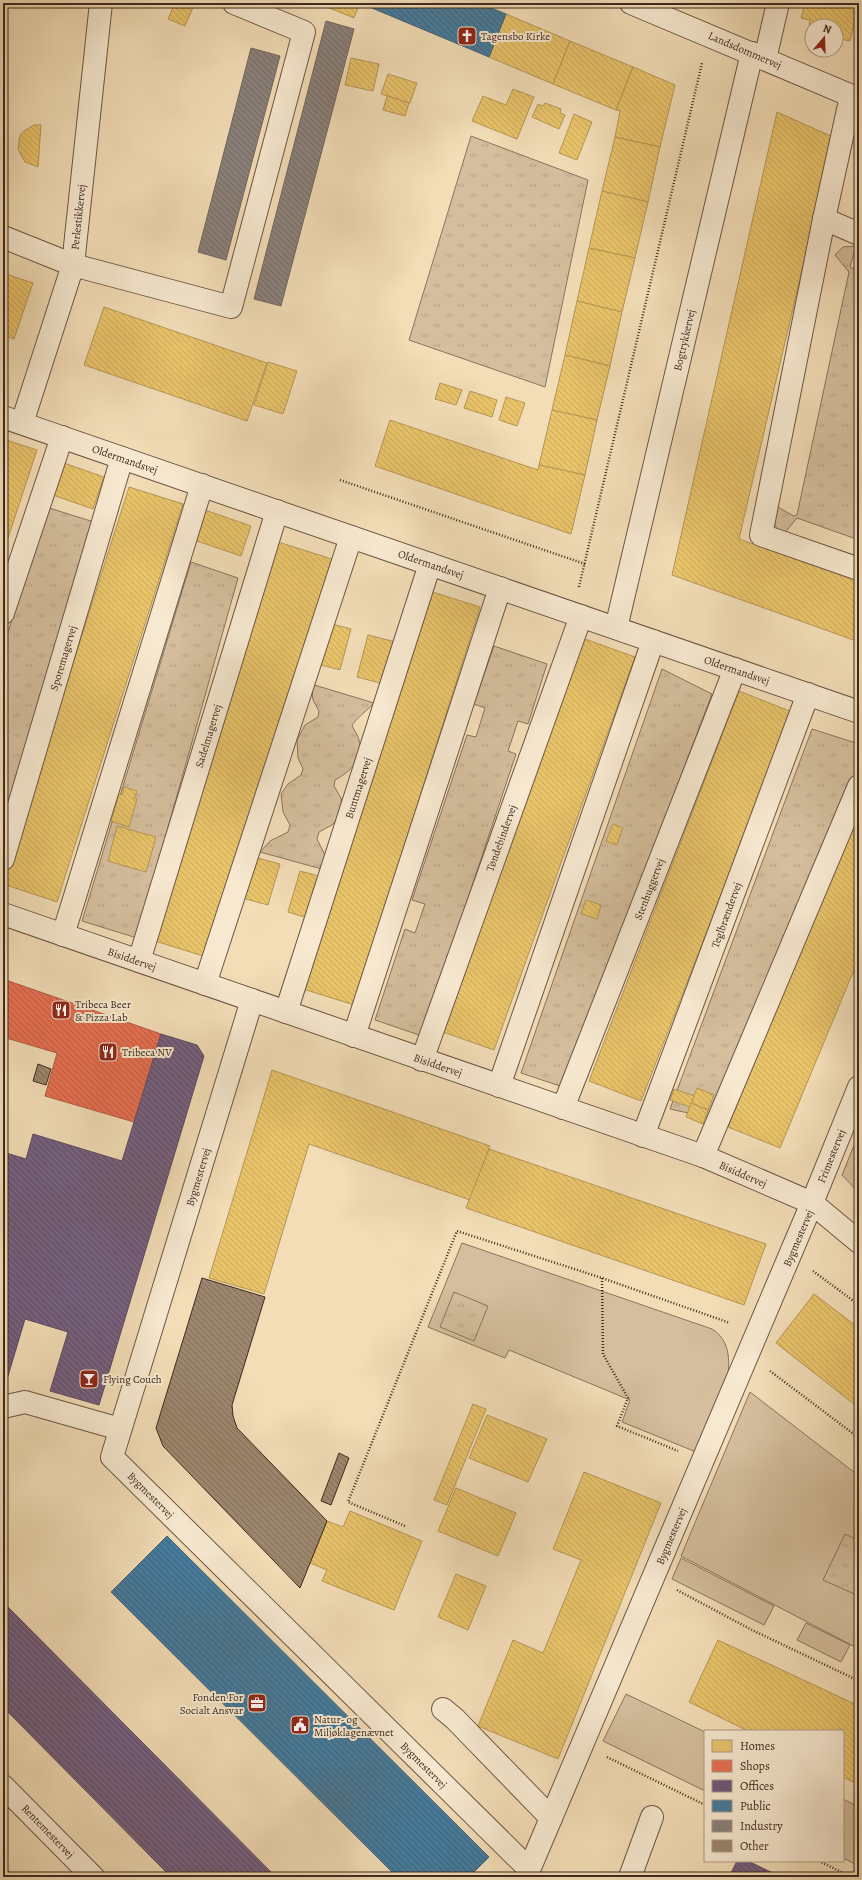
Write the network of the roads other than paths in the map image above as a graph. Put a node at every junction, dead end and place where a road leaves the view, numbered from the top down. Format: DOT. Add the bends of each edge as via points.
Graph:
graph roads {
  1 [pos="101,3"];
  2 [pos="234,3"];
  3 [pos="631,3"];
  4 [pos="778,3"];
  5 [pos="759,56"];
  6 [pos="855,98"];
  7 [pos="824,219"];
  8 [pos="859,234"];
  9 [pos="3,237"];
  10 [pos="73,264"];
  11 [pos="12,420"];
  12 [pos="62,437"];
  13 [pos="122,458"];
  14 [pos="202,485"];
  15 [pos="277,511"];
  16 [pos="352,537"];
  17 [pos="430,564"];
  18 [pos="859,569"];
  19 [pos="500,588"];
  20 [pos="3,613"];
  21 [pos="576,614"];
  22 [pos="616,628"];
  23 [pos="653,641"];
  24 [pos="735,669"];
  25 [pos="808,694"];
  26 [pos="859,712"];
  27 [pos="859,786"];
  28 [pos="3,859"];
  29 [pos="3,914"];
  30 [pos="63,935"];
  31 [pos="139,961"];
  32 [pos="205,984"];
  33 [pos="252,1000"];
  34 [pos="286,1012"];
  35 [pos="354,1036"];
  36 [pos="422,1060"];
  37 [pos="499,1086"];
  38 [pos="859,1087"];
  39 [pos="563,1108"];
  40 [pos="643,1136"];
  41 [pos="703,1156"];
  42 [pos="812,1204"];
  43 [pos="857,1236"];
  44 [pos="3,1407"];
  45 [pos="120,1430"];
  46 [pos="443,1710"];
  47 [pos="3,1786"];
  48 [pos="652,1817"];
  49 [pos="551,1818"];
  50 [pos="528,1873"];
  51 [pos="93,1877"];
  52 [pos="630,1877"];
  1 -- 10 [label="street, Perlestikkervej"];
  2 -- 10 [label="street" via="304,32 232,307"];
  3 -- 5 [label="street, Landsdommervej"];
  4 -- 5 [label="street, Bogtrykkervej"];
  5 -- 6 [label="street, Landsdommervej"];
  5 -- 22 [label="street, Bogtrykkervej"];
  6 -- 7 [label="street"];
  7 -- 8 [label="street"];
  7 -- 18 [label="street" via="760,535"];
  9 -- 10 [label="street"];
  10 -- 11 [label="street, Perlestikkervej"];
  11 -- 12 [label="street, Oldermandsvej"];
  12 -- 13 [label="street, Oldermandsvej"];
  12 -- 20 [label="street"];
  13 -- 14 [label="street, Oldermandsvej"];
  13 -- 28 [label="street, Sporemagervej"];
  14 -- 15 [label="street, Oldermandsvej"];
  14 -- 30 [label="street"];
  15 -- 16 [label="street, Oldermandsvej"];
  15 -- 31 [label="street, Sadelmagervej"];
  16 -- 17 [label="street, Oldermandsvej"];
  16 -- 32 [label="street"];
  17 -- 19 [label="street, Oldermandsvej"];
  17 -- 34 [label="street, Buntmagervej"];
  19 -- 21 [label="street, Oldermandsvej"];
  19 -- 35 [label="street"];
  21 -- 22 [label="street, Oldermandsvej"];
  21 -- 36 [label="street, Tøndebindervej"];
  22 -- 23 [label="street, Oldermandsvej"];
  23 -- 24 [label="street, Oldermandsvej"];
  23 -- 37 [label="street"];
  24 -- 25 [label="street, Oldermandsvej"];
  24 -- 39 [label="street, Stenhuggervej"];
  25 -- 26 [label="street, Oldermandsvej"];
  25 -- 40 [label="street, Teglbrændervej"];
  27 -- 41 [label="street"];
  29 -- 30 [label="street, Bisiddervej"];
  30 -- 31 [label="street, Bisiddervej"];
  31 -- 32 [label="street, Bisiddervej"];
  32 -- 33 [label="street, Bisiddervej"];
  33 -- 34 [label="street, Bisiddervej"];
  33 -- 45 [label="street, Bygmestervej"];
  34 -- 35 [label="street, Bisiddervej"];
  35 -- 36 [label="street, Bisiddervej"];
  36 -- 37 [label="street, Bisiddervej"];
  37 -- 39 [label="street, Bisiddervej"];
  38 -- 42 [label="street, Frimestervej"];
  39 -- 40 [label="street, Bisiddervej"];
  40 -- 41 [label="street, Bisiddervej"];
  41 -- 42 [label="street, Bisiddervej"];
  42 -- 43 [label="street, Bisiddervej"];
  42 -- 49 [label="street, Bygmestervej"];
  44 -- 45 [label="street" via="25,1402"];
  45 -- 50 [label="street, Bygmestervej" via="112,1457"];
  46 -- 49 [label="street" via="455,1719"];
  47 -- 51 [label="street, Rentemestervej"];
  48 -- 52 [label="street"];
  49 -- 50 [label="street, Bygmestervej"];
}
